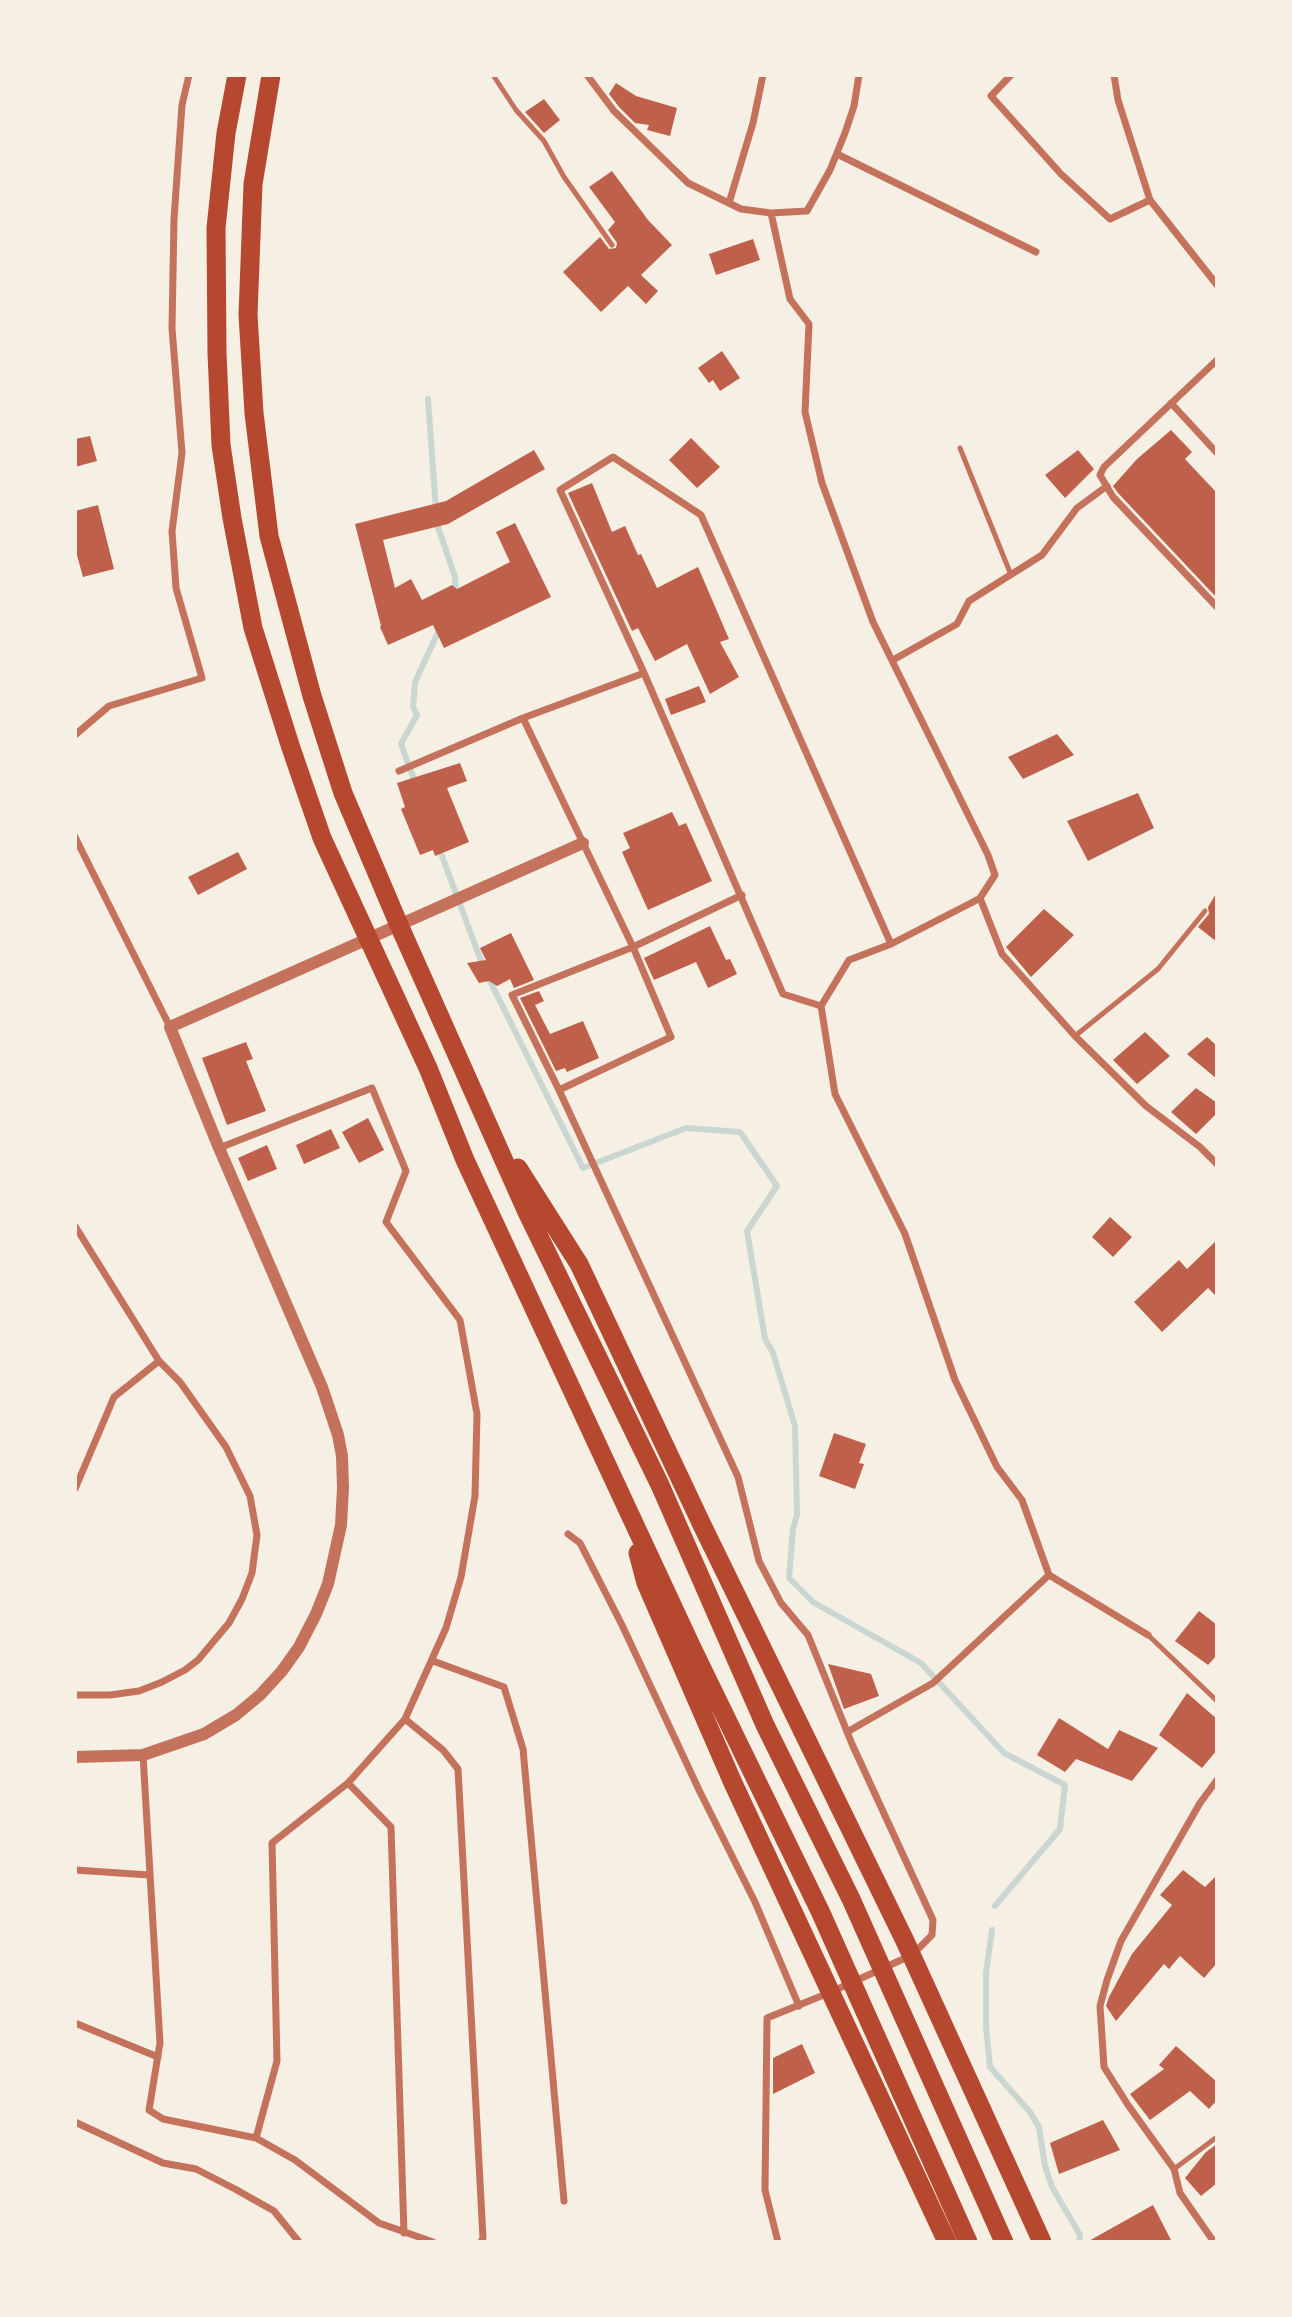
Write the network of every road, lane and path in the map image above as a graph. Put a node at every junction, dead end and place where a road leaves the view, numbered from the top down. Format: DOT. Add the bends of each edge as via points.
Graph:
graph roads {
  1 [pos="189,75"];
  2 [pos="237,75"];
  3 [pos="271,75"];
  4 [pos="493,75"];
  5 [pos="587,75"];
  6 [pos="763,75"];
  7 [pos="859,75"];
  8 [pos="1011,75"];
  9 [pos="1114,75"];
  10 [pos="837,154"];
  11 [pos="1150,200"];
  12 [pos="729,203"];
  13 [pos="771,213"];
  14 [pos="612,245"];
  15 [pos="1036,252"];
  16 [pos="1217,285"];
  17 [pos="1217,360"];
  18 [pos="1171,403"];
  19 [pos="960,448"];
  20 [pos="1217,453"];
  21 [pos="1107,486"];
  22 [pos="1011,575"];
  23 [pos="1217,607"];
  24 [pos="893,660"];
  25 [pos="644,673"];
  26 [pos="523,718"];
  27 [pos="75,735"];
  28 [pos="399,771"];
  29 [pos="75,837"];
  30 [pos="583,843"];
  31 [pos="741,895"];
  32 [pos="980,898"];
  33 [pos="1205,911"];
  34 [pos="398,925"];
  35 [pos="368,939"];
  36 [pos="891,944"];
  37 [pos="633,947"];
  38 [pos="821,1006"];
  39 [pos="170,1027"];
  40 [pos="1075,1036"];
  41 [pos="559,1090"];
  42 [pos="487,1120"];
  43 [pos="219,1148"];
  44 [pos="1217,1164"];
  45 [pos="75,1226"];
  46 [pos="159,1361"];
  47 [pos="75,1489"];
  48 [pos="621,1493"];
  49 [pos="568,1534"];
  50 [pos="1049,1576"];
  51 [pos="1148,1635"];
  52 [pos="433,1661"];
  53 [pos="75,1695"];
  54 [pos="1217,1701"];
  55 [pos="405,1719"];
  56 [pos="848,1732"];
  57 [pos="143,1755"];
  58 [pos="75,1757"];
  59 [pos="1217,1780"];
  60 [pos="348,1783"];
  61 [pos="75,1870"];
  62 [pos="149,1875"];
  63 [pos="912,1955"];
  64 [pos="831,1992"];
  65 [pos="799,2006"];
  66 [pos="75,2023"];
  67 [pos="158,2057"];
  68 [pos="75,2122"];
  69 [pos="1217,2137"];
  70 [pos="256,2138"];
  71 [pos="1174,2169"];
  72 [pos="564,2202"];
  73 [pos="404,2233"];
  74 [pos="299,2242"];
  75 [pos="433,2242"];
  76 [pos="481,2242"];
  77 [pos="778,2242"];
  78 [pos="947,2242"];
  79 [pos="968,2242"];
  80 [pos="1003,2242"];
  81 [pos="1042,2242"];
  82 [pos="1214,2242"];
  1 -- 27 [label="street" via="174,219 172,328 182,453 172,531 176,588 202,678 109,706"];
  2 -- 35 [label="highway" via="216,228 221,445 232,518 253,628 291,748 322,838"];
  3 -- 34 [label="highway" via="253,184 248,315 254,413 270,536 312,696 344,793"];
  4 -- 14 [label="lane" via="544,141"];
  5 -- 12 [label="street" via="614,111 688,183"];
  6 -- 12 [label="street"];
  7 -- 10 [label="street"];
  8 -- 11 [label="street" via="991,96 1061,174 1110,219"];
  9 -- 11 [label="street"];
  10 -- 13 [label="street" via="807,211"];
  10 -- 15 [label="street"];
  11 -- 16 [label="street"];
  12 -- 13 [label="street"];
  13 -- 24 [label="street" via="790,299 809,324 805,412 822,483 873,622"];
  17 -- 18 [label="street"];
  18 -- 20 [label="street"];
  18 -- 21 [label="street" via="1102,470"];
  19 -- 22 [label="lane"];
  21 -- 22 [label="street" via="1077,508 1042,555"];
  21 -- 23 [label="street"];
  22 -- 24 [label="street" via="969,601 957,624"];
  24 -- 32 [label="street" via="988,855 995,876"];
  25 -- 26 [label="street"];
  25 -- 31 [label="street"];
  25 -- 36 [label="street" via="560,490 613,457 701,515"];
  26 -- 28 [label="street"];
  26 -- 30 [label="street"];
  29 -- 39 [label="street"];
  30 -- 34 [label="street"];
  30 -- 37 [label="street"];
  31 -- 37 [label="street"];
  31 -- 38 [label="street" via="783,994"];
  32 -- 36 [label="street"];
  32 -- 40 [label="street" via="1002,954"];
  33 -- 40 [label="lane" via="1158,969"];
  34 -- 35 [label="street"];
  34 -- 42 [label="highway"];
  35 -- 39 [label="street"];
  35 -- 48 [label="highway" via="465,1160"];
  36 -- 38 [label="street" via="849,960"];
  37 -- 41 [label="street" via="671,1037"];
  37 -- 41 [label="street" via="512,995"];
  38 -- 50 [label="street" via="835,1094 905,1234 956,1380 998,1467 1022,1500"];
  39 -- 43 [label="street"];
  40 -- 44 [label="street" via="1146,1106"];
  41 -- 56 [label="street" via="738,1477 759,1561 781,1604 808,1635"];
  42 -- 63 [label="highway" via="579,1264"];
  42 -- 80 [label="highway" via="660,1485 765,1725 851,1899"];
  43 -- 52 [label="street" via="372,1088 406,1171 386,1222 460,1320 477,1414 475,1496 466,1554"];
  43 -- 57 [label="street" via="322,1387 338,1435 341,1525 316,1614 282,1671 236,1715 204,1734"];
  45 -- 46 [label="street"];
  46 -- 47 [label="street" via="114,1397"];
  46 -- 53 [label="street" via="180,1382 240,1472 255,1518 252,1573 229,1623 185,1670 139,1691"];
  48 -- 64 [label="highway" via="646,1583"];
  48 -- 79 [label="highway" via="820,1911"];
  49 -- 65 [label="street" via="580,1542 622,1625 755,1902"];
  50 -- 51 [label="street"];
  50 -- 56 [label="street" via="933,1683"];
  51 -- 54 [label="lane"];
  52 -- 55 [label="street"];
  52 -- 72 [label="street" via="504,1686 523,1749"];
  55 -- 60 [label="street"];
  55 -- 76 [label="street" via="443,1750 458,1769"];
  56 -- 63 [label="street" via="933,1920 932,1936"];
  57 -- 58 [label="street"];
  57 -- 62 [label="street"];
  59 -- 71 [label="street" via="1121,1941 1100,2006 1104,2067"];
  60 -- 70 [label="street" via="272,1843 277,2061"];
  60 -- 73 [label="street" via="391,1827"];
  61 -- 62 [label="street"];
  62 -- 67 [label="street"];
  63 -- 64 [label="street"];
  63 -- 81 [label="highway"];
  64 -- 65 [label="street"];
  64 -- 78 [label="highway"];
  65 -- 77 [label="street" via="767,2018 765,2190"];
  66 -- 67 [label="street"];
  67 -- 70 [label="street" via="149,2110 163,2119"];
  68 -- 74 [label="street" via="163,2163 196,2168 274,2211"];
  69 -- 71 [label="lane"];
  70 -- 73 [label="street" via="295,2160 379,2223"];
  71 -- 82 [label="street" via="1180,2193"];
  73 -- 75 [label="street"];
}
